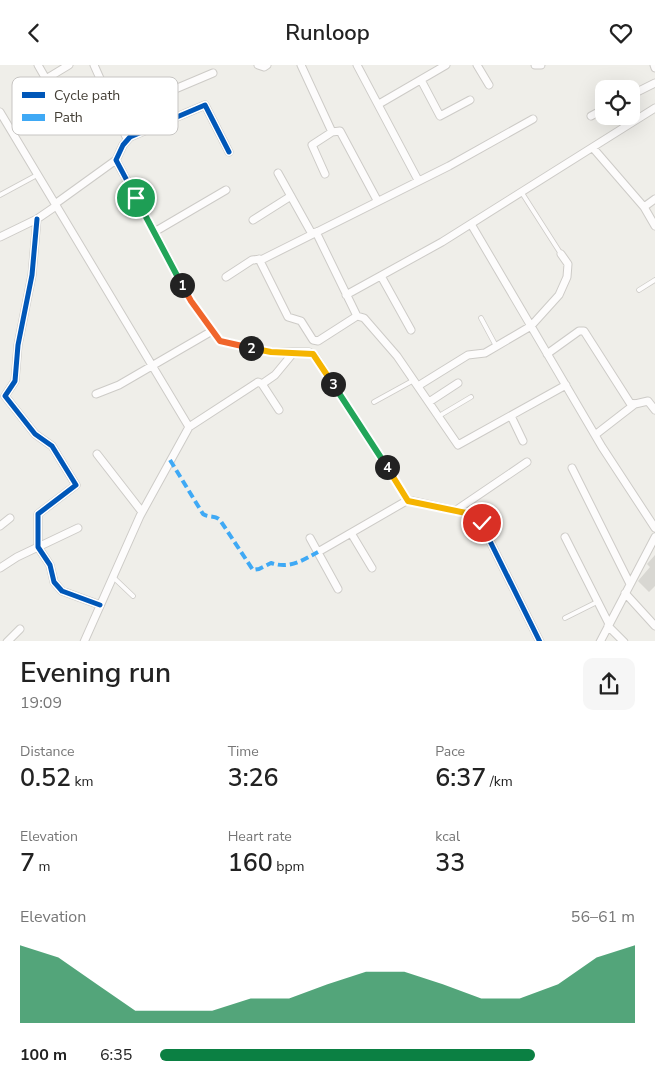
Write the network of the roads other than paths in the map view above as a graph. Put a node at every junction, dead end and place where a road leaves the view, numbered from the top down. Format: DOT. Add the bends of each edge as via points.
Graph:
graph roads {
  1 [pos="38,65"];
  2 [pos="69,65"];
  3 [pos="94,65"];
  4 [pos="258,65"];
  5 [pos="267,65"];
  6 [pos="301,65"];
  7 [pos="358,65"];
  8 [pos="446,65"];
  9 [pos="477,65"];
  10 [pos="535,65"];
  11 [pos="541,65"];
  12 [pos="213,73"];
  13 [pos="45,77"];
  14 [pos="49,77"];
  15 [pos="99,77"];
  16 [pos="421,80"];
  17 [pos="655,83"];
  18 [pos="489,85"];
  19 [pos="178,88"];
  20 [pos="640,90"];
  21 [pos="470,100"];
  22 [pos="379,104"];
  23 [pos="655,108"];
  24 [pos="0,112"];
  25 [pos="595,114"];
  26 [pos="591,116"];
  27 [pos="178,117"];
  28 [pos="533,119"];
  29 [pos="12,132"];
  30 [pos="332,132"];
  31 [pos="14,135"];
  32 [pos="125,135"];
  33 [pos="136,135"];
  34 [pos="127,139"];
  35 [pos="593,148"];
  36 [pos="229,152"];
  37 [pos="116,160"];
  38 [pos="278,173"];
  39 [pos="325,174"];
  40 [pos="37,175"];
  41 [pos="418,180"];
  42 [pos="226,190"];
  43 [pos="522,193"];
  44 [pos="0,195"];
  45 [pos="291,196"];
  46 [pos="655,199"];
  47 [pos="377,200"];
  48 [pos="55,205"];
  49 [pos="644,207"];
  50 [pos="37,219"];
  51 [pos="253,220"];
  52 [pos="471,224"];
  53 [pos="655,226"];
  54 [pos="156,231"];
  55 [pos="314,233"];
  56 [pos="0,237"];
  57 [pos="561,254"];
  58 [pos="258,259"];
  59 [pos="381,276"];
  60 [pos="226,277"];
  61 [pos="655,280"];
  62 [pos="639,290"];
  63 [pos="346,295"];
  64 [pos="357,316"];
  65 [pos="481,317"];
  66 [pos="531,326"];
  67 [pos="411,330"];
  68 [pos="212,331"];
  69 [pos="315,341"];
  70 [pos="496,346"];
  71 [pos="294,352"];
  72 [pos="311,353"];
  73 [pos="547,354"];
  74 [pos="152,366"];
  75 [pos="416,383"];
  76 [pos="458,383"];
  77 [pos="262,384"];
  78 [pos="566,385"];
  79 [pos="96,395"];
  80 [pos="471,397"];
  81 [pos="374,402"];
  82 [pos="428,402"];
  83 [pos="635,404"];
  84 [pos="279,410"];
  85 [pos="655,410"];
  86 [pos="438,416"];
  87 [pos="511,416"];
  88 [pos="189,427"];
  89 [pos="595,435"];
  90 [pos="524,441"];
  91 [pos="97,454"];
  92 [pos="527,462"];
  93 [pos="572,468"];
  94 [pos="408,501"];
  95 [pos="455,511"];
  96 [pos="142,512"];
  97 [pos="10,518"];
  98 [pos="0,526"];
  99 [pos="78,528"];
  100 [pos="655,528"];
  101 [pos="351,533"];
  102 [pos="565,537"];
  103 [pos="310,538"];
  104 [pos="654,542"];
  105 [pos="38,547"];
  106 [pos="318,552"];
  107 [pos="372,568"];
  108 [pos="0,569"];
  109 [pos="113,577"];
  110 [pos="630,584"];
  111 [pos="338,589"];
  112 [pos="625,593"];
  113 [pos="133,596"];
  114 [pos="597,602"];
  115 [pos="100,605"];
  116 [pos="566,618"];
  117 [pos="608,625"];
  118 [pos="655,626"];
  119 [pos="20,629"];
  120 [pos="7,641"];
  121 [pos="84,641"];
  122 [pos="540,641"];
  123 [pos="600,641"];
  124 [pos="624,641"];
  1 -- 13 [label="street"];
  2 -- 14 [label="street"];
  3 -- 15 [label="street"];
  4 -- 5 [label="street"];
  6 -- 30 [label="street"];
  7 -- 22 [label="street"];
  8 -- 16 [label="street"];
  9 -- 18 [label="street"];
  10 -- 11 [label="street"];
  12 -- 19 [label="street"];
  16 -- 21 [label="street" via="440,116"];
  16 -- 22 [label="street"];
  17 -- 20 [label="street"];
  22 -- 41 [label="street"];
  23 -- 35 [label="street"];
  24 -- 29 [label="street"];
  25 -- 26 [label="street"];
  27 -- 36 [label="street" via="205,105"];
  28 -- 41 [label="street"];
  30 -- 39 [label="street" via="312,145"];
  30 -- 47 [label="street" via="342,132"];
  31 -- 40 [label="street"];
  32 -- 34 [label="street"];
  33 -- 34 [label="street"];
  34 -- 37 [label="street"];
  35 -- 43 [label="street"];
  35 -- 49 [label="street"];
  37 -- 48 [label="street"];
  37 -- 54 [label="street"];
  38 -- 45 [label="street"];
  40 -- 44 [label="lane"];
  40 -- 48 [label="street"];
  41 -- 47 [label="street"];
  42 -- 54 [label="street"];
  43 -- 52 [label="street"];
  43 -- 57 [label="lane"];
  45 -- 51 [label="street"];
  45 -- 55 [label="street"];
  46 -- 49 [label="street"];
  47 -- 55 [label="street"];
  48 -- 50 [label="street"];
  48 -- 74 [label="street"];
  49 -- 53 [label="street"];
  50 -- 56 [label="street"];
  50 -- 105 [label="street" via="32,275 18,345 16,381 5,396 35,434 52,446 76,485 38,514"];
  52 -- 59 [label="street"];
  52 -- 66 [label="street"];
  54 -- 68 [label="street" via="191,301"];
  55 -- 58 [label="street"];
  55 -- 63 [label="street"];
  57 -- 66 [label="street" via="568,264 567,277 558,295"];
  58 -- 60 [label="street" via="252,259"];
  58 -- 69 [label="street" via="288,317 301,321"];
  59 -- 63 [label="street"];
  59 -- 67 [label="street"];
  61 -- 62 [label="lane"];
  63 -- 64 [label="street"];
  64 -- 69 [label="street"];
  64 -- 75 [label="street" via="364,318"];
  65 -- 70 [label="lane"];
  66 -- 70 [label="street"];
  66 -- 73 [label="street"];
  68 -- 71 [label="street" via="224,343 271,352"];
  68 -- 74 [label="street"];
  69 -- 72 [label="street"];
  70 -- 75 [label="street" via="483,353 468,355"];
  71 -- 72 [label="street"];
  71 -- 77 [label="street" via="275,375"];
  72 -- 94 [label="street"];
  73 -- 78 [label="street"];
  73 -- 83 [label="street" via="584,331 627,400"];
  74 -- 79 [label="street"];
  74 -- 88 [label="street"];
  75 -- 81 [label="lane"];
  75 -- 82 [label="street"];
  76 -- 82 [label="street"];
  77 -- 84 [label="street"];
  77 -- 88 [label="street" via="258,382"];
  78 -- 87 [label="street"];
  78 -- 89 [label="street"];
  80 -- 86 [label="lane"];
  82 -- 86 [label="street"];
  83 -- 85 [label="street" via="648,401"];
  83 -- 89 [label="street"];
  86 -- 87 [label="street" via="458,445"];
  87 -- 90 [label="street"];
  88 -- 96 [label="street"];
  89 -- 100 [label="street"];
  91 -- 96 [label="street"];
  92 -- 95 [label="street"];
  93 -- 110 [label="street"];
  94 -- 95 [label="street"];
  94 -- 101 [label="street"];
  95 -- 122 [label="street" via="475,516 482,523"];
  96 -- 109 [label="street"];
  97 -- 98 [label="street"];
  99 -- 105 [label="street"];
  101 -- 106 [label="street"];
  101 -- 107 [label="street"];
  102 -- 114 [label="street"];
  103 -- 106 [label="street"];
  104 -- 110 [label="street"];
  105 -- 108 [label="street"];
  105 -- 115 [label="street" via="50,565 52,578 59,589"];
  106 -- 111 [label="street"];
  109 -- 113 [label="lane"];
  109 -- 115 [label="street"];
  110 -- 112 [label="street"];
  112 -- 117 [label="street"];
  112 -- 118 [label="street"];
  114 -- 116 [label="lane"];
  114 -- 117 [label="street"];
  115 -- 121 [label="street"];
  117 -- 123 [label="street"];
  117 -- 124 [label="street"];
  119 -- 120 [label="street"];
}
